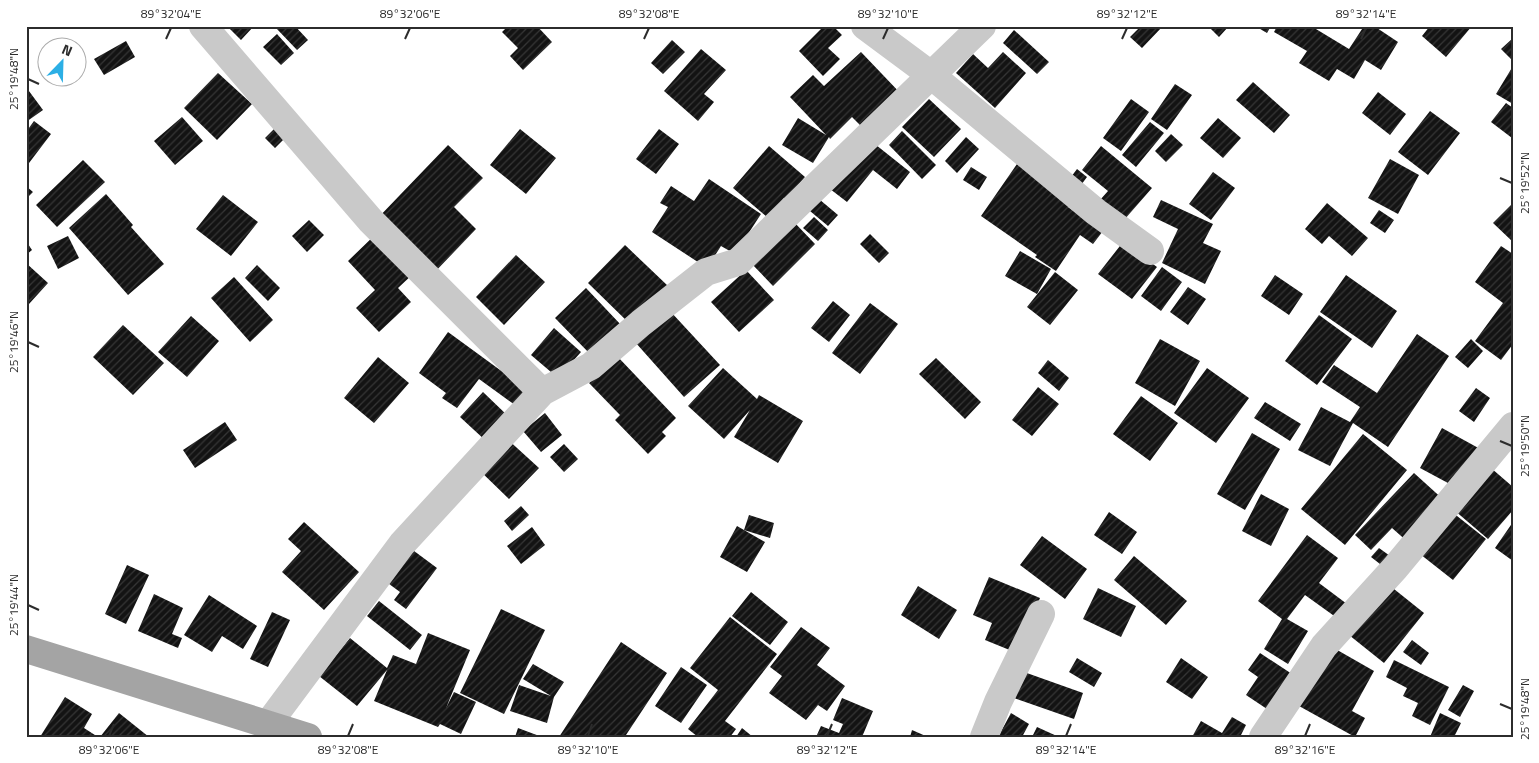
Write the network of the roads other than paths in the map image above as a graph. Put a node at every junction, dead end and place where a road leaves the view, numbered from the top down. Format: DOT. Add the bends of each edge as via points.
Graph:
graph roads {
  1 [pos="203,26"];
  2 [pos="865,26"];
  3 [pos="982,26"];
  4 [pos="931,75"];
  5 [pos="1150,250"];
  6 [pos="542,392"];
  7 [pos="1513,426"];
  8 [pos="1041,614"];
  9 [pos="26,649"];
  10 [pos="268,724"];
  11 [pos="308,737"];
  12 [pos="984,737"];
  13 [pos="1263,737"];
  1 -- 6 [label="street" via="371,221"];
  2 -- 4 [label="street"];
  3 -- 4 [label="street"];
  4 -- 5 [label="street" via="1096,212"];
  4 -- 6 [label="street" via="738,262 706,272 591,366"];
  6 -- 10 [label="street" via="402,544"];
  7 -- 13 [label="street" via="1396,568 1324,646"];
  8 -- 12 [label="street"];
  9 -- 10 [label="main road"];
  10 -- 11 [label="main road"];
}
